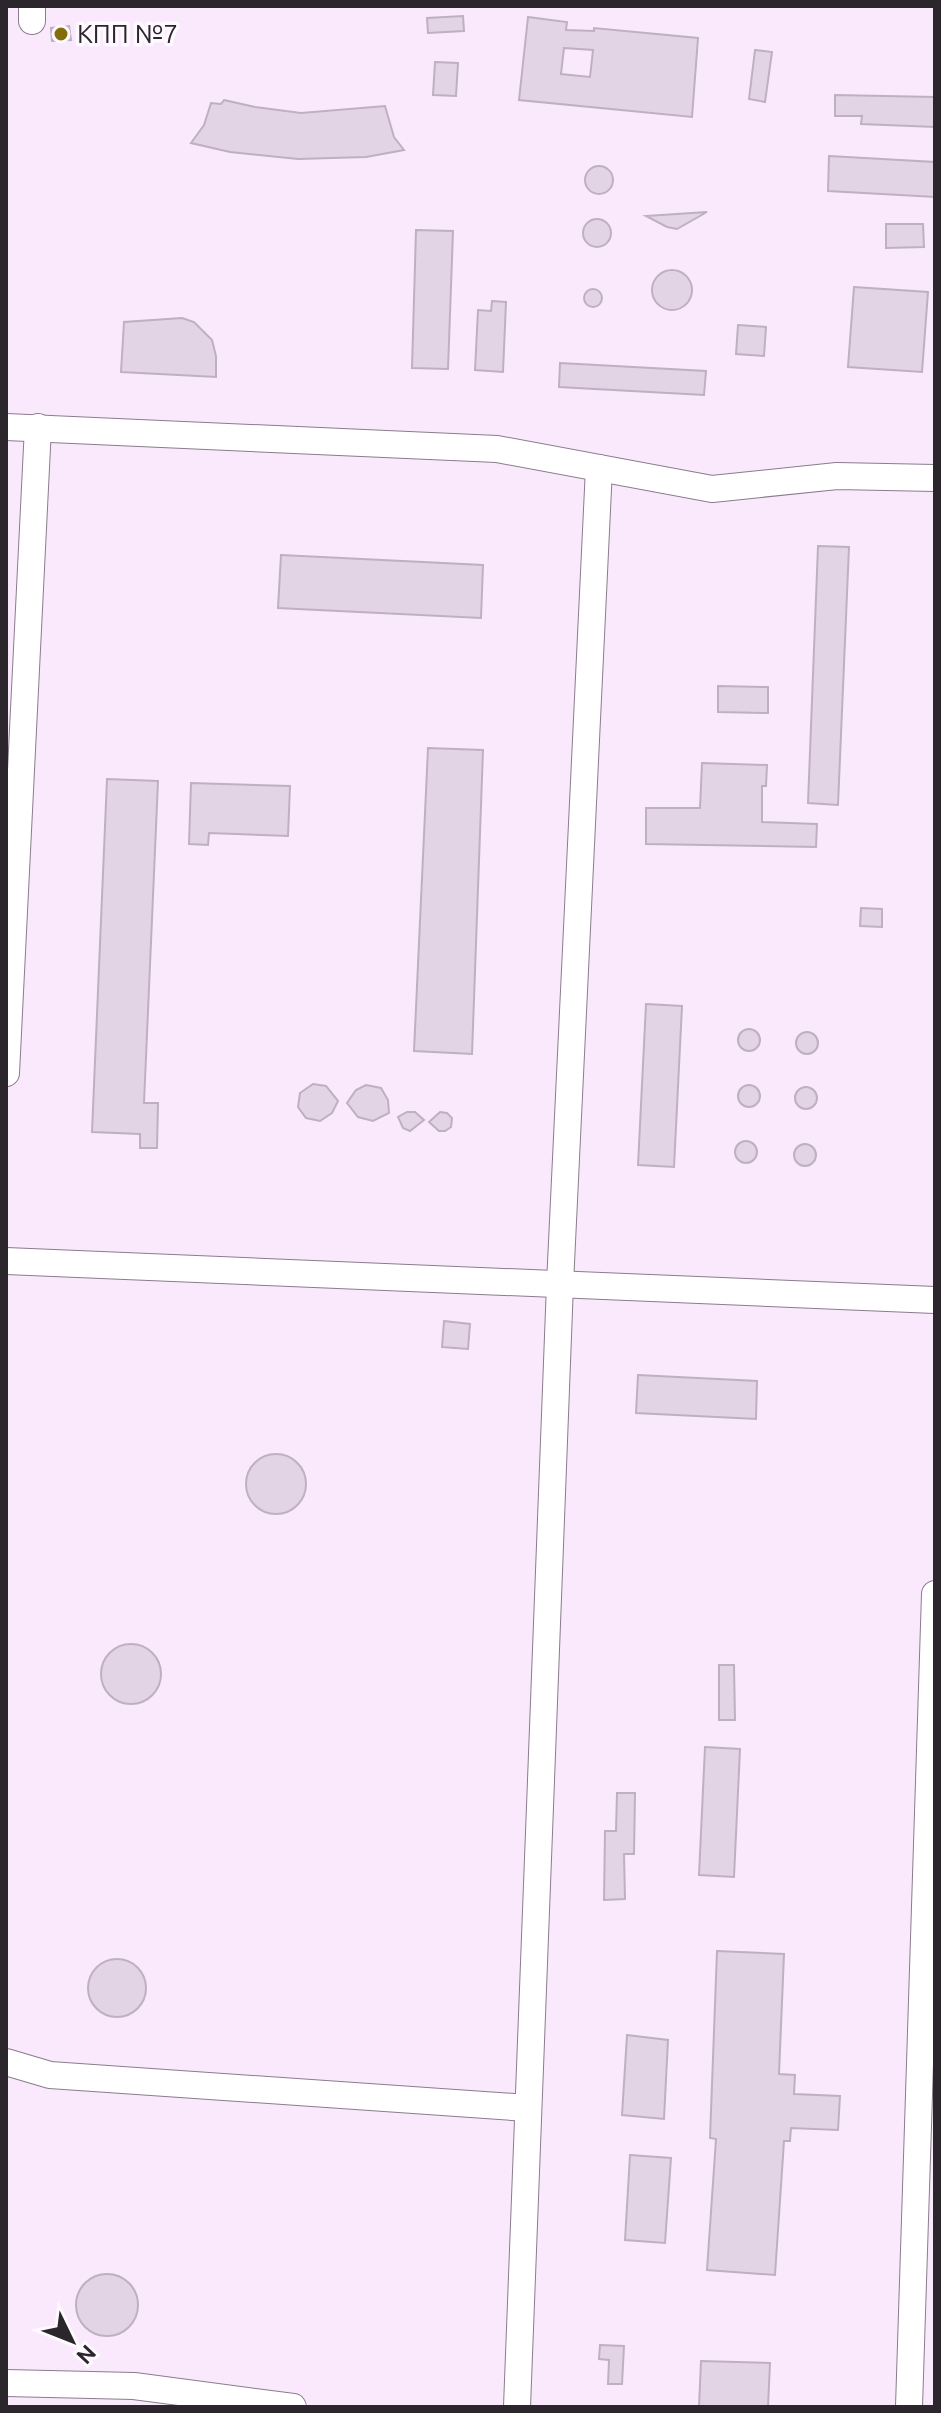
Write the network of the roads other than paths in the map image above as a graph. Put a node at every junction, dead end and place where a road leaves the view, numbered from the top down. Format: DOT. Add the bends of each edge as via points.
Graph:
graph roads {
  1 [pos="6,427"];
  2 [pos="38,427"];
  3 [pos="599,468"];
  4 [pos="935,478"];
  5 [pos="6,1073"];
  6 [pos="6,1261"];
  7 [pos="560,1284"];
  8 [pos="935,1300"];
  9 [pos="935,1594"];
  10 [pos="6,2062"];
  11 [pos="528,2108"];
  12 [pos="6,2383"];
  13 [pos="293,2407"];
  14 [pos="517,2407"];
  15 [pos="909,2407"];
  1 -- 2 [label="lane"];
  2 -- 3 [label="lane" via="497,449"];
  2 -- 5 [label="lane"];
  3 -- 4 [label="lane" via="712,489 837,476"];
  3 -- 7 [label="lane"];
  6 -- 7 [label="lane"];
  7 -- 8 [label="lane"];
  7 -- 11 [label="lane"];
  9 -- 15 [label="lane"];
  10 -- 11 [label="lane" via="50,2075"];
  11 -- 14 [label="lane"];
  12 -- 13 [label="lane" via="134,2386"];
}
